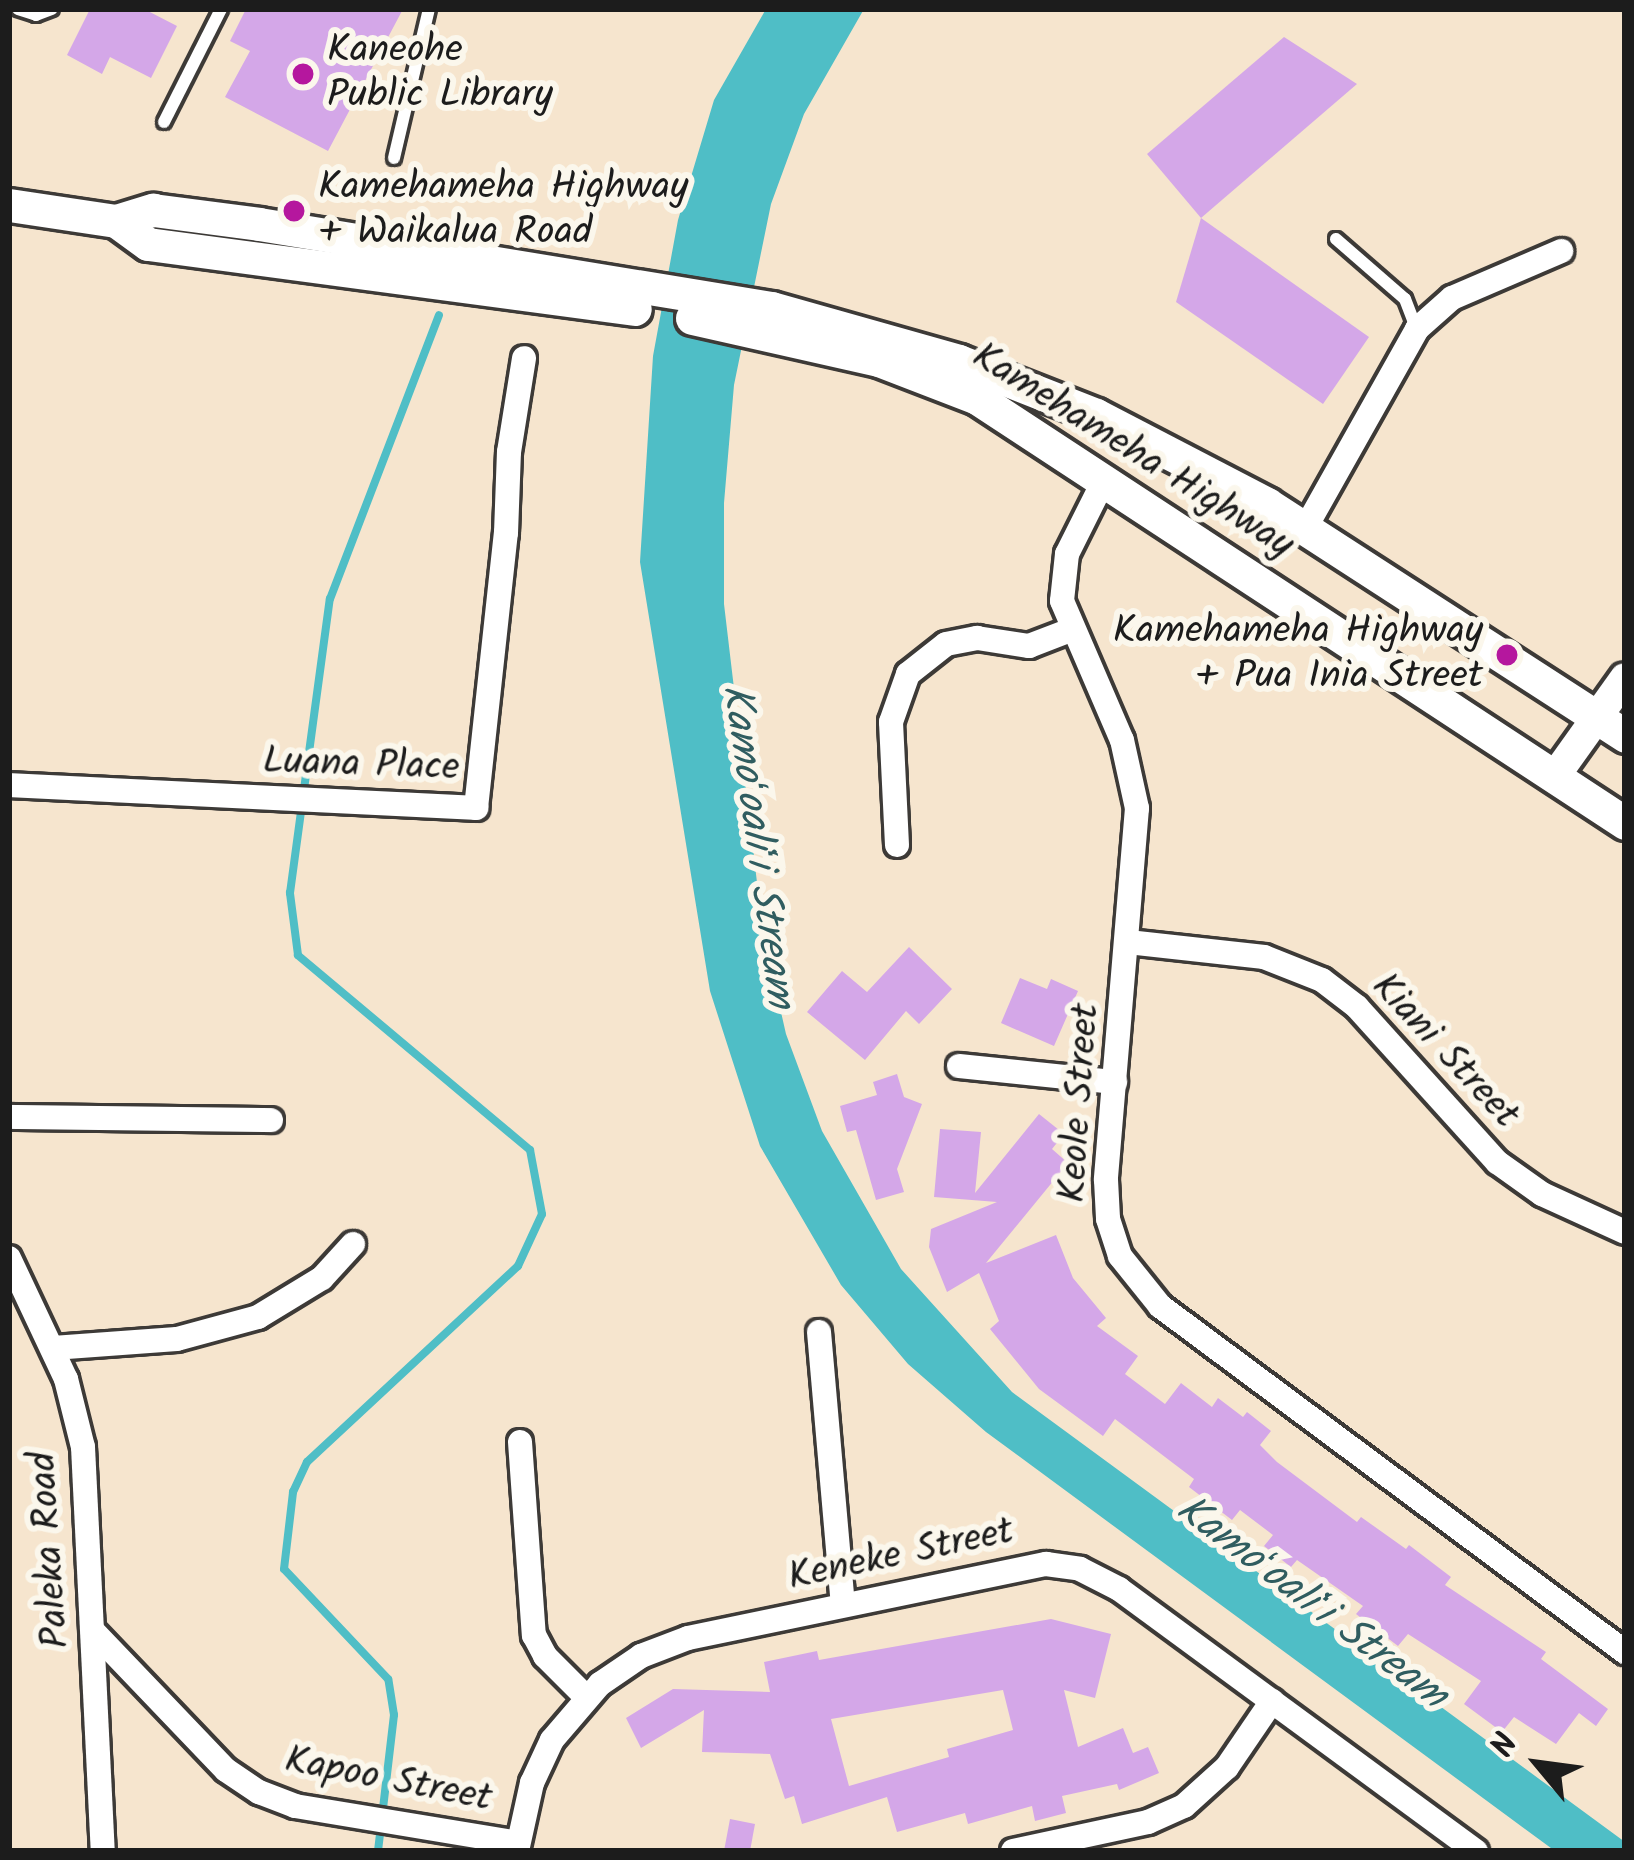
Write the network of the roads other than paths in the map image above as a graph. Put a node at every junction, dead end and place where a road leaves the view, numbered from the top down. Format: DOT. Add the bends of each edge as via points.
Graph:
graph roads {
  1 [pos="18,9"];
  2 [pos="52,9"];
  3 [pos="221,9"];
  4 [pos="428,9"];
  5 [pos="164,122"];
  6 [pos="394,158"];
  7 [pos="9,205"];
  8 [pos="1336,239"];
  9 [pos="1561,251"];
  10 [pos="764,319"];
  11 [pos="1417,328"];
  12 [pos="524,358"];
  13 [pos="1142,438"];
  14 [pos="1106,478"];
  15 [pos="1306,527"];
  16 [pos="1073,629"];
  17 [pos="1625,678"];
  18 [pos="1611,728"];
  19 [pos="1555,776"];
  20 [pos="9,785"];
  21 [pos="1625,823"];
  22 [pos="897,844"];
  23 [pos="1128,942"];
  24 [pos="958,1066"];
  25 [pos="1115,1082"];
  26 [pos="9,1117"];
  27 [pos="271,1120"];
  28 [pos="1625,1232"];
  29 [pos="353,1244"];
  30 [pos="9,1258"];
  31 [pos="819,1332"];
  32 [pos="53,1348"];
  33 [pos="520,1442"];
  34 [pos="843,1605"];
  35 [pos="93,1631"];
  36 [pos="1625,1652"];
  37 [pos="586,1697"];
  38 [pos="1272,1701"];
  39 [pos="518,1847"];
  40 [pos="103,1851"];
  41 [pos="1013,1851"];
  42 [pos="1476,1851"];
  1 -- 2 [label="lane"];
  3 -- 5 [label="lane"];
  4 -- 6 [label="lane"];
  7 -- 10 [label="main road, Kamehameha Highway" via="116,220 153,210 259,224"];
  8 -- 11 [label="lane" via="1405,299"];
  9 -- 11 [label="street" via="1452,298"];
  10 -- 13 [label="main road, Kamehameha Highway" via="959,361"];
  10 -- 14 [label="main road, Kamehameha Highway" via="940,381"];
  11 -- 15 [label="street"];
  12 -- 20 [label="street, Luana Place" via="476,808"];
  13 -- 14 [label="main road"];
  13 -- 15 [label="main road, Kamehameha Highway"];
  14 -- 16 [label="street, Keole Street" via="1063,572 1064,615"];
  14 -- 19 [label="main road, Kamehameha Highway"];
  15 -- 18 [label="main road, Kamehameha Highway"];
  16 -- 22 [label="street" via="1029,646 977,638 946,644 908,674 891,722"];
  16 -- 23 [label="street, Keole Street" via="1133,782 1138,834"];
  17 -- 18 [label="street"];
  18 -- 19 [label="street"];
  19 -- 21 [label="main road, Kamehameha Highway"];
  23 -- 25 [label="street, Keole Street"];
  23 -- 28 [label="street, Kiani Street" via="1244,953 1322,980 1357,1007 1497,1162 1542,1194"];
  24 -- 25 [label="street"];
  25 -- 36 [label="street, Keole Street" via="1108,1219 1144,1292"];
  26 -- 27 [label="street"];
  29 -- 32 [label="street" via="322,1278 258,1316 177,1339"];
  30 -- 32 [label="street, Paleka Road"];
  31 -- 34 [label="street"];
  32 -- 35 [label="street, Paleka Road" via="83,1448"];
  33 -- 37 [label="street" via="533,1635"];
  34 -- 37 [label="street, Keneke Street" via="664,1646"];
  34 -- 38 [label="street, Keneke Street" via="1030,1565 1080,1569"];
  35 -- 39 [label="street, Kapoo Street" via="242,1782 296,1806"];
  35 -- 40 [label="street, Paleka Road"];
  37 -- 39 [label="street, Keneke Street" via="541,1760"];
  38 -- 41 [label="street" via="1227,1767 1184,1806 1148,1822"];
  38 -- 42 [label="street, Keneke Street"];
}
